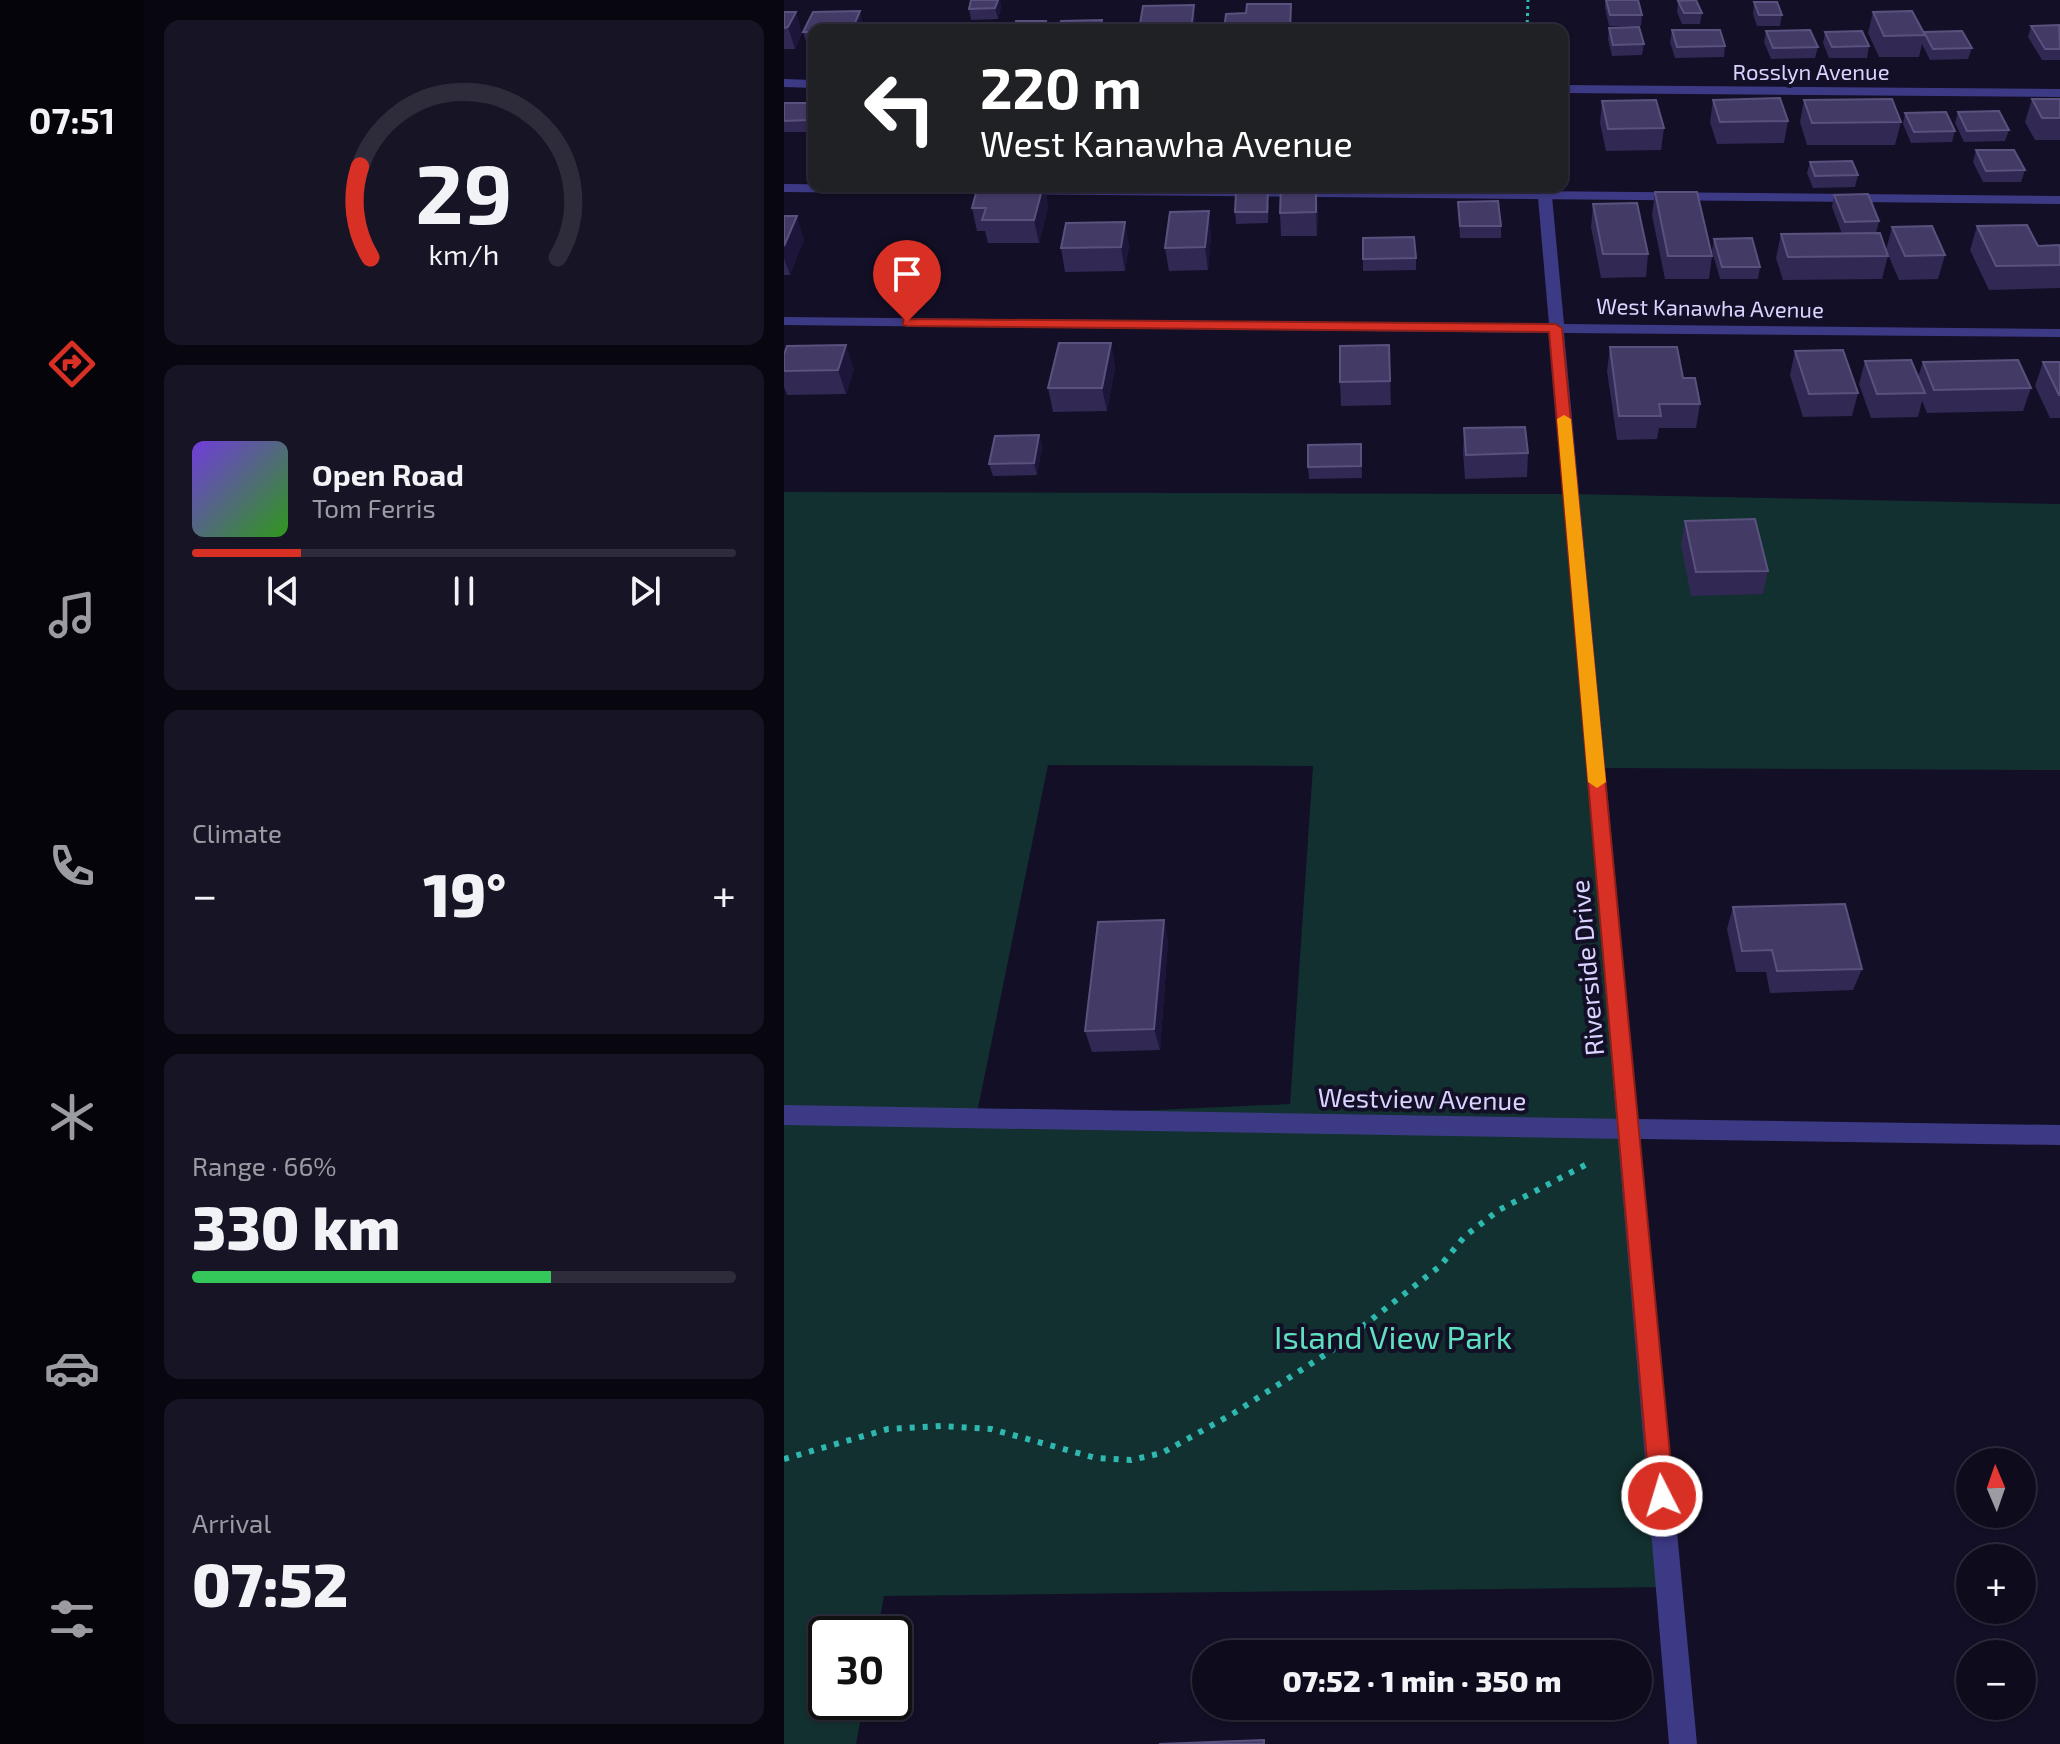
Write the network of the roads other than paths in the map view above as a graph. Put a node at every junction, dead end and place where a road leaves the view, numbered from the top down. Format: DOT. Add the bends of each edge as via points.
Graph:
graph roads {
  1 [pos="784,83"];
  2 [pos="808,84"];
  3 [pos="1568,89"];
  4 [pos="2060,93"];
  5 [pos="784,188"];
  6 [pos="808,188"];
  7 [pos="1568,191"];
  8 [pos="1545,192"];
  9 [pos="2060,200"];
  10 [pos="784,321"];
  11 [pos="1555,328"];
  12 [pos="2060,333"];
  13 [pos="784,1115"];
  14 [pos="1629,1129"];
  15 [pos="2060,1135"];
  16 [pos="1683,1744"];
  1 -- 2 [label="street"];
  3 -- 4 [label="street, Rosslyn Avenue"];
  5 -- 6 [label="street"];
  7 -- 9 [label="street"];
  8 -- 11 [label="street, Riverside Drive"];
  10 -- 11 [label="street, West Kanawha Avenue"];
  11 -- 12 [label="street, West Kanawha Avenue"];
  11 -- 14 [label="street, Riverside Drive"];
  13 -- 14 [label="street, Westview Avenue"];
  14 -- 15 [label="street, Westview Avenue"];
  14 -- 16 [label="street, Riverside Drive"];
}
